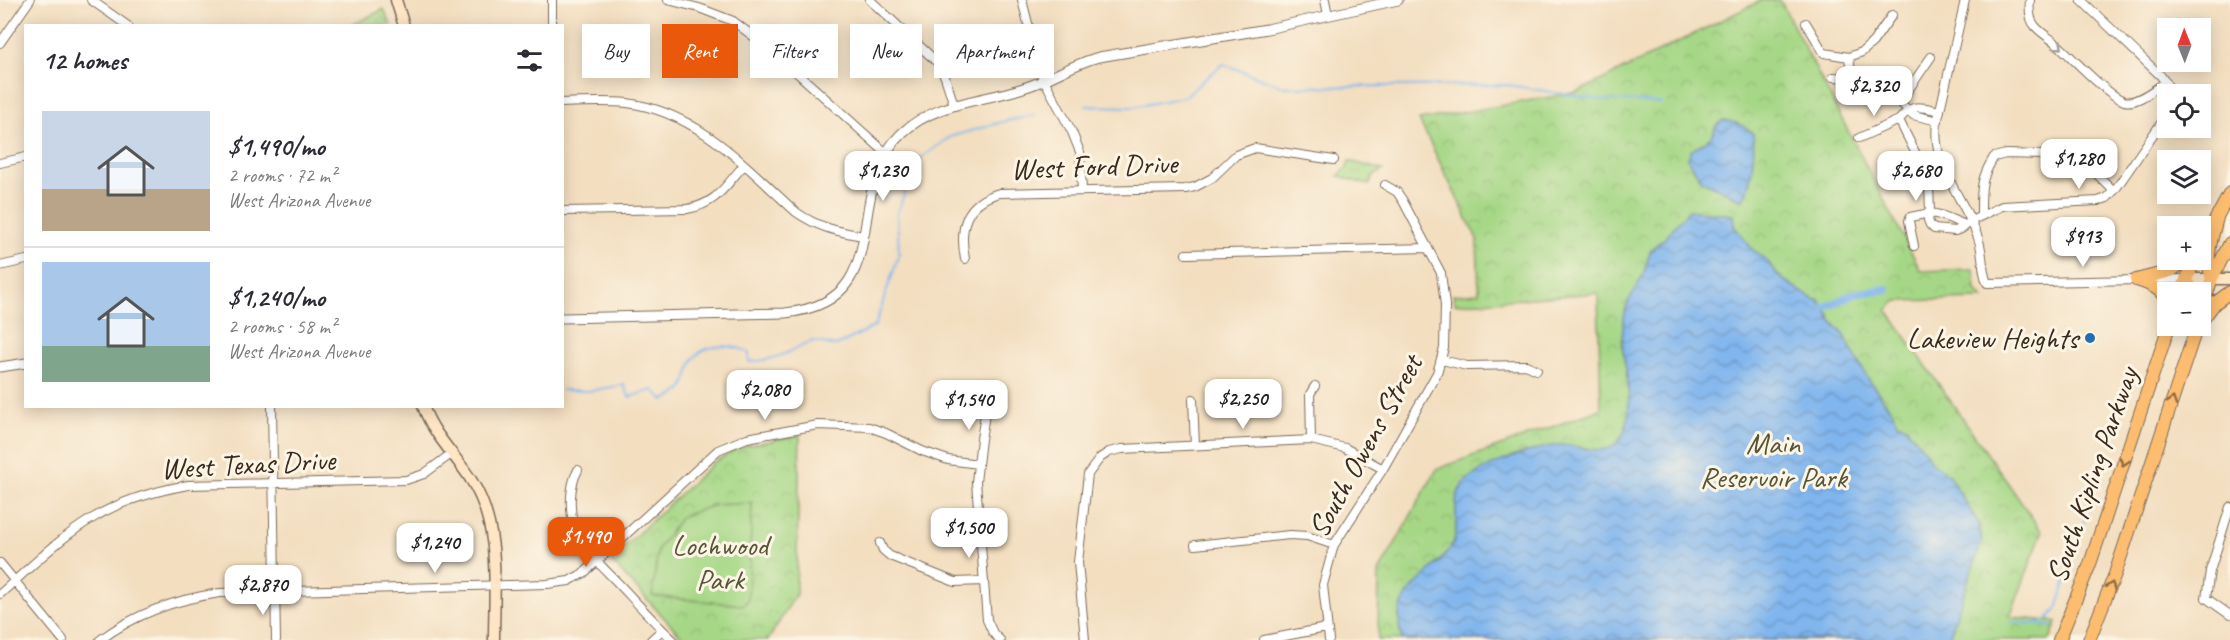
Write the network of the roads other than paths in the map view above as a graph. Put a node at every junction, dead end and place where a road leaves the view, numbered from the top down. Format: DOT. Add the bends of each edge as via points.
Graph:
graph roads {
  1 [pos="30,0"];
  2 [pos="91,0"];
  3 [pos="396,0"];
  4 [pos="552,0"];
  5 [pos="668,0"];
  6 [pos="870,0"];
  7 [pos="1022,0"];
  8 [pos="1325,0"];
  9 [pos="1398,0"];
  10 [pos="1965,0"];
  11 [pos="2030,0"];
  12 [pos="2081,0"];
  13 [pos="1328,15"];
  14 [pos="1892,15"];
  15 [pos="1806,23"];
  16 [pos="125,24"];
  17 [pos="403,24"];
  18 [pos="552,24"];
  19 [pos="0,43"];
  20 [pos="1849,57"];
  21 [pos="1930,57"];
  22 [pos="1833,77"];
  23 [pos="1044,79"];
  24 [pos="1852,79"];
  25 [pos="2166,82"];
  26 [pos="1900,102"];
  27 [pos="564,103"];
  28 [pos="954,105"];
  29 [pos="1908,108"];
  30 [pos="1940,111"];
  31 [pos="1899,120"];
  32 [pos="1938,121"];
  33 [pos="2157,129"];
  34 [pos="1860,138"];
  35 [pos="886,153"];
  36 [pos="1917,156"];
  37 [pos="24,157"];
  38 [pos="1334,160"];
  39 [pos="0,163"];
  40 [pos="744,165"];
  41 [pos="1929,184"];
  42 [pos="1385,185"];
  43 [pos="1082,191"];
  44 [pos="2114,191"];
  45 [pos="2230,193"];
  46 [pos="564,211"];
  47 [pos="1930,213"];
  48 [pos="2218,214"];
  49 [pos="1982,215"];
  50 [pos="1968,223"];
  51 [pos="2211,224"];
  52 [pos="2211,227"];
  53 [pos="864,236"];
  54 [pos="2230,243"];
  55 [pos="1914,246"];
  56 [pos="1428,248"];
  57 [pos="1186,254"];
  58 [pos="965,259"];
  59 [pos="24,260"];
  60 [pos="0,266"];
  61 [pos="2172,270"];
  62 [pos="2190,270"];
  63 [pos="2212,278"];
  64 [pos="2186,279"];
  65 [pos="2230,279"];
  66 [pos="2136,280"];
  67 [pos="2185,282"];
  68 [pos="2188,282"];
  69 [pos="2211,282"];
  70 [pos="2157,288"];
  71 [pos="2230,292"];
  72 [pos="2211,308"];
  73 [pos="564,318"];
  74 [pos="2164,336"];
  75 [pos="2166,336"];
  76 [pos="2194,336"];
  77 [pos="2162,347"];
  78 [pos="1442,360"];
  79 [pos="24,363"];
  80 [pos="0,367"];
  81 [pos="1537,370"];
  82 [pos="1315,386"];
  83 [pos="1193,399"];
  84 [pos="987,402"];
  85 [pos="272,408"];
  86 [pos="424,408"];
  87 [pos="1311,440"];
  88 [pos="1195,446"];
  89 [pos="451,454"];
  90 [pos="978,464"];
  91 [pos="1383,469"];
  92 [pos="578,470"];
  93 [pos="273,483"];
  94 [pos="2230,507"];
  95 [pos="880,543"];
  96 [pos="1195,545"];
  97 [pos="1334,545"];
  98 [pos="597,561"];
  99 [pos="0,563"];
  100 [pos="984,581"];
  101 [pos="14,582"];
  102 [pos="494,586"];
  103 [pos="275,591"];
  104 [pos="0,594"];
  105 [pos="2230,615"];
  106 [pos="1326,628"];
  107 [pos="662,630"];
  108 [pos="63,640"];
  109 [pos="100,640"];
  110 [pos="276,640"];
  111 [pos="494,640"];
  112 [pos="651,640"];
  113 [pos="673,640"];
  114 [pos="1000,640"];
  115 [pos="1084,640"];
  116 [pos="1264,640"];
  117 [pos="1329,640"];
  118 [pos="2059,640"];
  119 [pos="2089,640"];
  1 -- 19 [label="street"];
  2 -- 16 [label="street"];
  3 -- 17 [label="main road"];
  4 -- 18 [label="street"];
  5 -- 35 [label="street" via="733,21 774,51"];
  6 -- 28 [label="street" via="938,63"];
  7 -- 23 [label="street"];
  8 -- 13 [label="street"];
  9 -- 13 [label="street"];
  10 -- 30 [label="street"];
  11 -- 25 [label="street, one-way" via="2031,19 2036,27 2124,100 2131,101"];
  12 -- 25 [label="street"];
  13 -- 23 [label="street" via="1099,57"];
  14 -- 20 [label="street" via="1873,42"];
  15 -- 20 [label="street" via="1824,53"];
  20 -- 24 [label="street"];
  21 -- 26 [label="street"];
  22 -- 24 [label="street"];
  23 -- 28 [label="street" via="1021,89"];
  23 -- 43 [label="street" via="1080,152"];
  24 -- 26 [label="street" via="1865,80"];
  26 -- 29 [label="street"];
  27 -- 40 [label="street" via="630,103 671,114 698,127"];
  28 -- 35 [label="street" via="918,120"];
  29 -- 30 [label="street"];
  29 -- 31 [label="street"];
  29 -- 32 [label="street" via="1913,115"];
  30 -- 32 [label="street"];
  31 -- 34 [label="street"];
  31 -- 36 [label="street"];
  32 -- 50 [label="street" via="1935,140 1939,158"];
  33 -- 44 [label="street"];
  35 -- 53 [label="street" via="872,186"];
  37 -- 39 [label="street"];
  38 -- 43 [label="street, West Ford Drive" via="1255,148 1236,154 1212,178 1195,187"];
  40 -- 46 [label="street" via="703,207"];
  40 -- 53 [label="street" via="806,219 838,232"];
  41 -- 47 [label="street"];
  42 -- 56 [label="street, South Owens Street" via="1397,192"];
  43 -- 58 [label="street, West Ford Drive" via="989,196 965,220"];
  44 -- 49 [label="street" via="2098,201 2011,205"];
  44 -- 49 [label="street" via="2078,156 2006,154 1994,157 1983,178"];
  45 -- 48 [label="main road"];
  47 -- 50 [label="street"];
  47 -- 50 [label="street" via="1928,220 1934,229 1955,231"];
  47 -- 55 [label="street" via="1910,217"];
  48 -- 51 [label="main road"];
  48 -- 52 [label="main road"];
  48 -- 63 [label="main road" via="2210,248"];
  49 -- 50 [label="street"];
  50 -- 66 [label="street" via="1980,242 1988,283"];
  53 -- 73 [label="street" via="853,275 831,300 815,308 785,314"];
  54 -- 63 [label="main road"];
  56 -- 57 [label="street"];
  56 -- 78 [label="street, South Owens Street" via="1443,279 1446,325"];
  59 -- 60 [label="street"];
  61 -- 66 [label="main road"];
  62 -- 64 [label="main road"];
  63 -- 64 [label="main road"];
  63 -- 65 [label="main road"];
  63 -- 69 [label="main road"];
  64 -- 66 [label="street"];
  64 -- 67 [label="main road"];
  64 -- 68 [label="main road"];
  66 -- 70 [label="main road"];
  71 -- 72 [label="main road"];
  74 -- 77 [label="main road"];
  75 -- 77 [label="main road, South Kipling Parkway"];
  119 -- 76 [label="main road, South Kipling Parkway, one-way" via="2115,574"];
  77 -- 118 [label="main road, South Kipling Parkway, one-way" via="2090,564"];
  78 -- 81 [label="street" via="1478,366 1526,365"];
  78 -- 91 [label="street, South Owens Street"];
  79 -- 80 [label="street"];
  82 -- 87 [label="street" via="1310,394"];
  83 -- 88 [label="street"];
  84 -- 90 [label="street"];
  85 -- 93 [label="street"];
  86 -- 89 [label="main road"];
  87 -- 88 [label="street"];
  87 -- 91 [label="street" via="1345,448"];
  88 -- 115 [label="street" via="1108,452 1088,474 1078,562"];
  89 -- 93 [label="street, West Texas Drive" via="424,474 406,480"];
  89 -- 102 [label="main road" via="474,485 485,510"];
  90 -- 98 [label="street" via="948,460 869,427 818,425 747,438 718,450"];
  90 -- 100 [label="street"];
  91 -- 97 [label="street, South Owens Street"];
  92 -- 98 [label="street" via="572,487 574,523 580,540"];
  93 -- 101 [label="street, West Texas Drive" via="189,485 132,499 78,527"];
  93 -- 103 [label="street"];
  94 -- 105 [label="street" via="2210,571 2206,598"];
  95 -- 100 [label="street" via="890,556 954,582"];
  96 -- 97 [label="street" via="1290,535"];
  97 -- 106 [label="street, South Owens Street" via="1323,585"];
  98 -- 102 [label="street" via="569,581"];
  98 -- 107 [label="street"];
  99 -- 101 [label="street"];
  100 -- 114 [label="street" via="987,620"];
  101 -- 104 [label="street, West Texas Drive"];
  101 -- 108 [label="street"];
  102 -- 103 [label="street"];
  102 -- 111 [label="main road"];
  103 -- 109 [label="street" via="238,591 162,606"];
  103 -- 110 [label="street"];
  106 -- 116 [label="street"];
  106 -- 117 [label="street, South Owens Street"];
  107 -- 112 [label="street"];
  107 -- 113 [label="street"];
}
